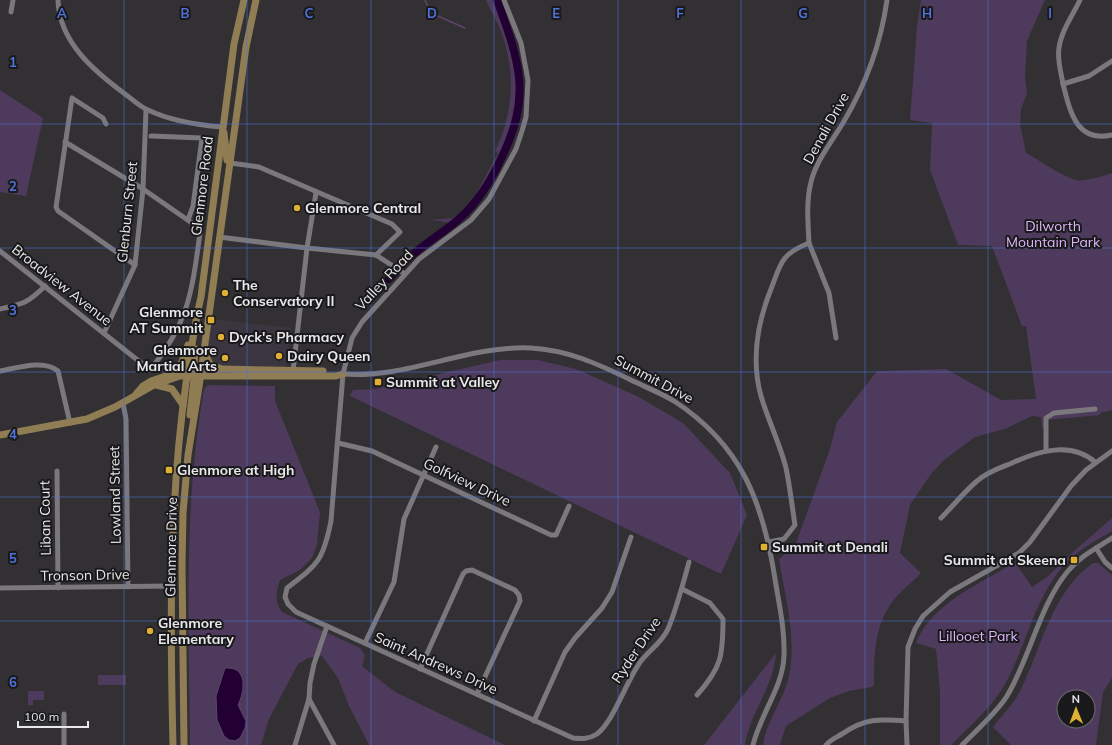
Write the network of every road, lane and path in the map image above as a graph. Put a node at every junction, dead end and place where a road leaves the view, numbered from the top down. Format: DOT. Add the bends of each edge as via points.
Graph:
graph roads {
  1 [pos="12,0"];
  2 [pos="58,0"];
  3 [pos="244,0"];
  4 [pos="256,0"];
  5 [pos="504,0"];
  6 [pos="887,0"];
  7 [pos="1080,0"];
  8 [pos="11,12"];
  9 [pos="1112,62"];
  10 [pos="1064,84"];
  11 [pos="146,110"];
  12 [pos="106,124"];
  13 [pos="222,127"];
  14 [pos="1112,135"];
  15 [pos="151,136"];
  16 [pos="65,142"];
  17 [pos="230,163"];
  18 [pos="227,180"];
  19 [pos="143,189"];
  20 [pos="316,193"];
  21 [pos="190,222"];
  22 [pos="219,238"];
  23 [pos="809,242"];
  24 [pos="307,248"];
  25 [pos="0,251"];
  26 [pos="376,255"];
  27 [pos="135,265"];
  28 [pos="405,274"];
  29 [pos="45,286"];
  30 [pos="201,297"];
  31 [pos="0,309"];
  32 [pos="104,333"];
  33 [pos="192,336"];
  34 [pos="836,338"];
  35 [pos="203,350"];
  36 [pos="0,371"];
  37 [pos="293,371"];
  38 [pos="172,372"];
  39 [pos="220,372"];
  40 [pos="194,373"];
  41 [pos="343,374"];
  42 [pos="154,385"];
  43 [pos="199,387"];
  44 [pos="136,394"];
  45 [pos="123,403"];
  46 [pos="183,405"];
  47 [pos="1095,409"];
  48 [pos="70,423"];
  49 [pos="0,435"];
  50 [pos="338,443"];
  51 [pos="436,447"];
  52 [pos="1046,451"];
  53 [pos="1112,451"];
  54 [pos="188,455"];
  55 [pos="1095,462"];
  56 [pos="57,471"];
  57 [pos="424,475"];
  58 [pos="569,506"];
  59 [pos="941,518"];
  60 [pos="631,537"];
  61 [pos="1112,538"];
  62 [pos="769,542"];
  63 [pos="1096,548"];
  64 [pos="689,562"];
  65 [pos="1112,568"];
  66 [pos="171,586"];
  67 [pos="128,587"];
  68 [pos="0,588"];
  69 [pos="58,588"];
  70 [pos="682,589"];
  71 [pos="285,597"];
  72 [pos="327,626"];
  73 [pos="364,643"];
  74 [pos="420,669"];
  75 [pos="477,694"];
  76 [pos="697,695"];
  77 [pos="309,699"];
  78 [pos="64,714"];
  79 [pos="534,721"];
  80 [pos="906,721"];
  81 [pos="585,739"];
  82 [pos="64,745"];
  83 [pos="173,745"];
  84 [pos="184,745"];
  85 [pos="295,745"];
  86 [pos="334,745"];
  87 [pos="753,745"];
  88 [pos="826,745"];
  89 [pos="907,745"];
  90 [pos="962,745"];
  1 -- 8 [label="street"];
  2 -- 11 [label="street" via="65,31 82,58"];
  3 -- 13 [label="main road, Glenmore Road" via="234,44"];
  4 -- 17 [label="main road, Glenmore Road" via="246,47"];
  5 -- 28 [label="street, Valley Road" via="521,43 528,80 526,117 516,149 489,199 471,220 434,246"];
  6 -- 23 [label="street, Denali Drive" via="866,78 811,180 807,205"];
  7 -- 10 [label="street" via="1059,47 1059,66"];
  9 -- 10 [label="street" via="1089,76"];
  10 -- 14 [label="street" via="1073,120 1092,136"];
  11 -- 13 [label="street" via="172,119"];
  11 -- 19 [label="street, Glenburn Street"];
  12 -- 16 [label="street" via="103,118 72,98"];
  13 -- 18 [label="main road" via="226,139"];
  13 -- 30 [label="main road, Glenmore Road"];
  15 -- 21 [label="street" via="202,138"];
  16 -- 19 [label="street"];
  16 -- 27 [label="street" via="56,207 58,211"];
  17 -- 18 [label="main road, Glenmore Road"];
  17 -- 20 [label="street" via="259,168"];
  18 -- 22 [label="main road, Glenmore Road"];
  19 -- 21 [label="street"];
  19 -- 27 [label="street, Glenburn Street"];
  20 -- 24 [label="street"];
  20 -- 26 [label="street" via="392,224 400,232"];
  21 -- 32 [label="street, Broadview Avenue" via="200,233 191,293 188,308 167,350 150,370"];
  22 -- 24 [label="street"];
  22 -- 35 [label="main road, Glenmore Road"];
  23 -- 34 [label="street, Denali Drive" via="828,293"];
  23 -- 62 [label="street" via="793,249 782,260 758,332 756,367 761,395 786,467 794,525 784,539"];
  24 -- 26 [label="street"];
  24 -- 37 [label="street"];
  25 -- 29 [label="street, Broadview Avenue"];
  26 -- 28 [label="street"];
  27 -- 32 [label="street, Glenburn Street"];
  28 -- 41 [label="street, Valley Road" via="362,322 352,338"];
  29 -- 31 [label="street" via="31,300"];
  29 -- 32 [label="street, Broadview Avenue"];
  30 -- 33 [label="main road, Glenmore Road"];
  30 -- 40 [label="main road"];
  33 -- 38 [label="main road" via="182,362"];
  33 -- 40 [label="main road, Glenmore Road"];
  35 -- 39 [label="main road" via="210,364"];
  35 -- 40 [label="main road, Glenmore Road"];
  36 -- 48 [label="street" via="39,365 52,366 58,371"];
  37 -- 39 [label="main road, Summit Drive"];
  37 -- 41 [label="main road, Summit Drive"];
  38 -- 40 [label="main road"];
  38 -- 44 [label="main road" via="143,386"];
  39 -- 40 [label="main road, Summit Drive"];
  39 -- 41 [label="main road, Summit Drive" via="336,376"];
  39 -- 43 [label="main road"];
  40 -- 42 [label="main road"];
  40 -- 43 [label="main road, Glenmore Drive"];
  40 -- 46 [label="main road, Glenmore Drive"];
  40 -- 54 [label="main road"];
  41 -- 50 [label="street, Valley Road"];
  41 -- 62 [label="street, Summit Drive" via="377,374 412,369 474,353 502,349 530,348 562,352 592,361 673,400 702,422 723,444 745,474"];
  42 -- 44 [label="main road"];
  42 -- 46 [label="main road" via="172,389"];
  43 -- 54 [label="main road, Glenmore Drive"];
  44 -- 45 [label="main road"];
  45 -- 48 [label="main road" via="100,414"];
  45 -- 67 [label="street, Lowland Street" via="126,419"];
  46 -- 66 [label="main road, Glenmore Drive" via="175,483"];
  47 -- 52 [label="street" via="1054,413 1046,418"];
  48 -- 49 [label="main road"];
  50 -- 57 [label="street, Golfview Drive" via="372,450"];
  50 -- 71 [label="street, Valley Road" via="327,542 320,559 306,574 287,588"];
  51 -- 57 [label="street"];
  52 -- 55 [label="street" via="1058,449 1075,452 1088,456"];
  52 -- 59 [label="street" via="1026,456 978,480"];
  53 -- 55 [label="street"];
  54 -- 84 [label="main road, Glenmore Drive" via="182,565"];
  55 -- 80 [label="street" via="1071,486 1019,553 950,592 923,616 914,629 908,647"];
  56 -- 69 [label="street, Liban Court"];
  57 -- 58 [label="street, Golfview Drive" via="551,535 556,534"];
  57 -- 73 [label="street" via="404,519 394,582"];
  60 -- 79 [label="street" via="612,592 566,652"];
  61 -- 63 [label="street"];
  62 -- 87 [label="street, Summit Drive" via="783,633 784,657 780,677 755,733"];
  63 -- 65 [label="street"];
  63 -- 90 [label="street" via="1068,571 1053,594 1006,698"];
  64 -- 70 [label="street, Ryder Drive"];
  66 -- 67 [label="street, Tronson Drive"];
  66 -- 83 [label="main road, Glenmore Drive"];
  67 -- 69 [label="street, Tronson Drive"];
  68 -- 69 [label="street, Tronson Drive"];
  70 -- 76 [label="street" via="710,603 722,619 721,661"];
  70 -- 81 [label="street, Ryder Drive" via="667,631 629,679 606,724 596,734"];
  71 -- 72 [label="street, Saint Andrews Drive" via="296,612"];
  72 -- 73 [label="street, Saint Andrews Drive"];
  72 -- 77 [label="street" via="314,664"];
  73 -- 74 [label="street, Saint Andrews Drive"];
  74 -- 75 [label="street, Saint Andrews Drive"];
  74 -- 75 [label="street" via="463,574 466,570 472,570 515,590 520,601"];
  75 -- 79 [label="street, Saint Andrews Drive"];
  77 -- 85 [label="street"];
  77 -- 86 [label="street"];
  78 -- 82 [label="street"];
  79 -- 81 [label="street, Saint Andrews Drive" via="574,738"];
  80 -- 88 [label="street" via="869,720 856,724"];
  80 -- 89 [label="street"];
}
